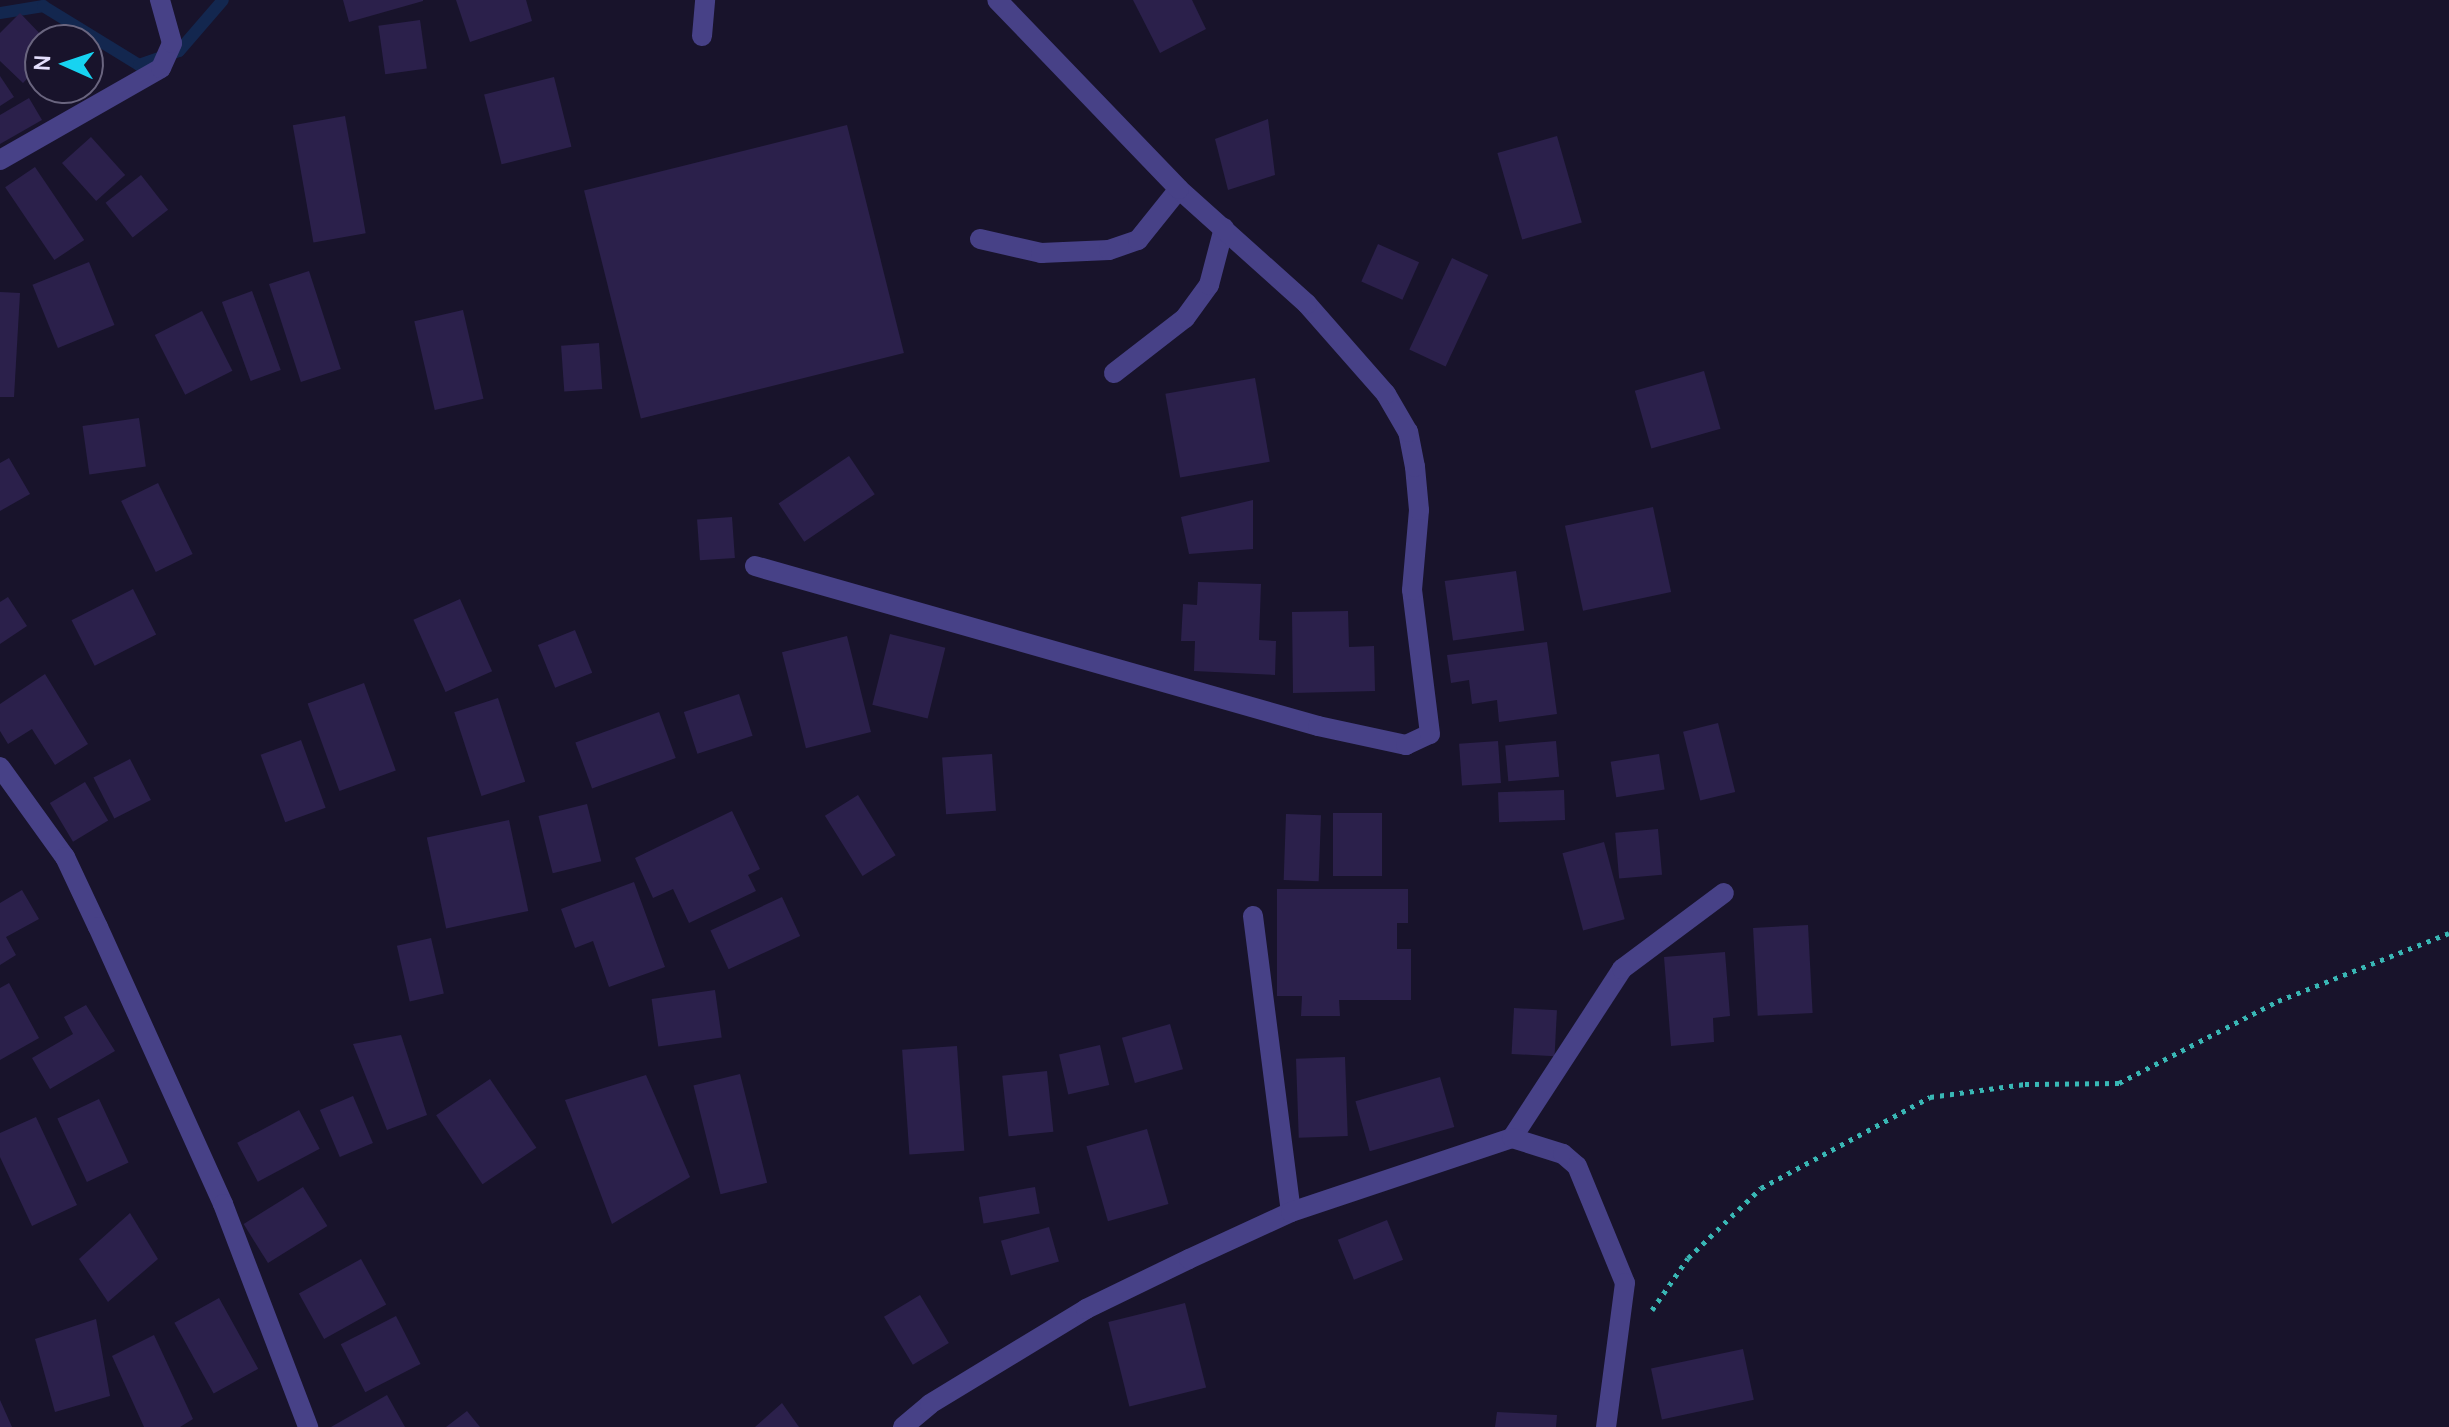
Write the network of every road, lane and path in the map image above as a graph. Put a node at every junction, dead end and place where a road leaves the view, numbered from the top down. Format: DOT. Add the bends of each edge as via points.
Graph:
graph roads {
  1 [pos="160,0"];
  2 [pos="705,0"];
  3 [pos="997,0"];
  4 [pos="702,36"];
  5 [pos="0,160"];
  6 [pos="1179,189"];
  7 [pos="1224,228"];
  8 [pos="980,239"];
  9 [pos="1114,373"];
  10 [pos="755,566"];
  11 [pos="0,767"];
  12 [pos="1724,893"];
  13 [pos="1253,916"];
  14 [pos="2449,933"];
  15 [pos="1512,1138"];
  16 [pos="1291,1212"];
  17 [pos="1647,1317"];
  18 [pos="308,1427"];
  19 [pos="903,1427"];
  20 [pos="1606,1427"];
  1 -- 5 [label="street" via="172,43 161,68"];
  2 -- 4 [label="street"];
  3 -- 6 [label="street"];
  6 -- 7 [label="street"];
  6 -- 8 [label="street" via="1138,240 1109,250 1041,253"];
  7 -- 9 [label="street" via="1209,285 1185,318"];
  7 -- 10 [label="street" via="1307,304 1386,394 1408,432 1419,510 1412,590 1430,734 1422,741 1406,745 1318,726"];
  11 -- 18 [label="street" via="65,857 98,927 223,1204"];
  12 -- 15 [label="street" via="1622,969"];
  13 -- 16 [label="street"];
  14 -- 17 [label="path" via="2278,1001 2119,1083 2025,1084 1930,1097 1761,1188 1688,1258"];
  15 -- 16 [label="street"];
  15 -- 20 [label="street" via="1563,1154 1577,1166 1625,1283"];
  16 -- 19 [label="street" via="1086,1309 930,1404"];
}
